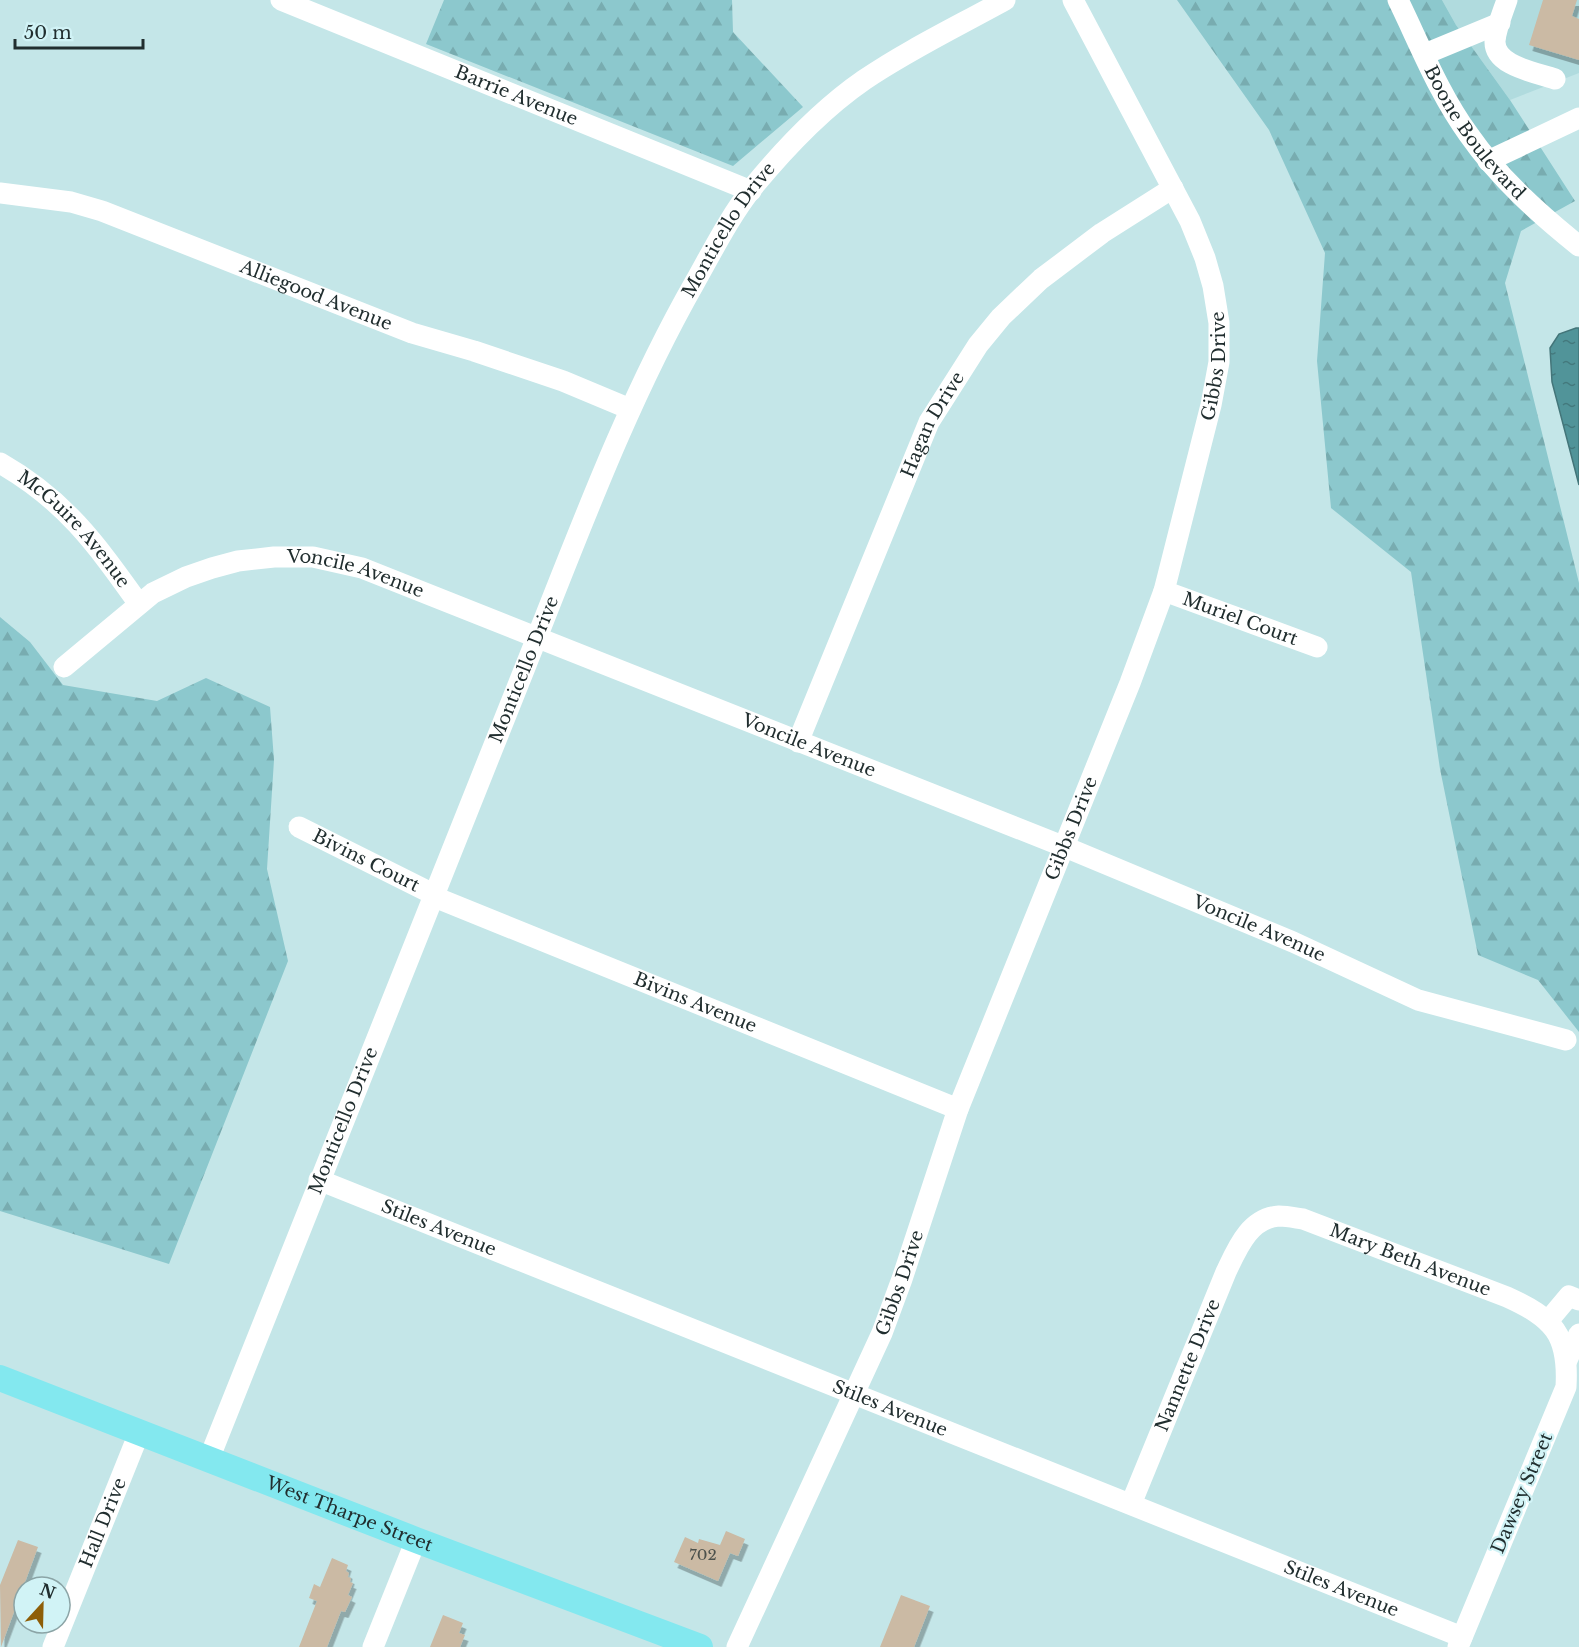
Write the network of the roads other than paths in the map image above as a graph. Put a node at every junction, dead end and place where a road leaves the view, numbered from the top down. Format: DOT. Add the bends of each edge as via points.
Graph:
graph roads {
  1 [pos="281,0"];
  2 [pos="1005,0"];
  3 [pos="1073,0"];
  4 [pos="1398,0"];
  5 [pos="1507,0"];
  6 [pos="1500,23"];
  7 [pos="1425,54"];
  8 [pos="1554,79"];
  9 [pos="1579,118"];
  10 [pos="1488,160"];
  11 [pos="1173,188"];
  12 [pos="751,190"];
  13 [pos="0,193"];
  14 [pos="1579,246"];
  15 [pos="630,409"];
  16 [pos="0,463"];
  17 [pos="1164,591"];
  18 [pos="139,604"];
  19 [pos="536,638"];
  20 [pos="1317,647"];
  21 [pos="64,667"];
  22 [pos="798,742"];
  23 [pos="299,827"];
  24 [pos="1065,848"];
  25 [pos="433,895"];
  26 [pos="1566,1040"];
  27 [pos="958,1109"];
  28 [pos="319,1180"];
  29 [pos="1250,1229"];
  30 [pos="1579,1300"];
  31 [pos="1562,1331"];
  32 [pos="0,1378"];
  33 [pos="853,1393"];
  34 [pos="139,1433"];
  35 [pos="209,1459"];
  36 [pos="1131,1504"];
  37 [pos="416,1540"];
  38 [pos="1460,1642"];
  39 [pos="53,1647"];
  40 [pos="373,1647"];
  41 [pos="700,1647"];
  42 [pos="737,1647"];
  1 -- 12 [label="street, Barrie Avenue"];
  2 -- 12 [label="street, Monticello Drive" via="864,80 800,135"];
  3 -- 11 [label="street, Gibbs Drive"];
  4 -- 7 [label="street, Boone Boulevard"];
  5 -- 6 [label="street"];
  6 -- 7 [label="street"];
  6 -- 8 [label="street" via="1495,41 1503,61"];
  7 -- 10 [label="street, Boone Boulevard" via="1467,133"];
  9 -- 10 [label="street"];
  10 -- 14 [label="street, Boone Boulevard" via="1520,195"];
  11 -- 17 [label="street, Gibbs Drive" via="1205,258 1213,285 1220,341 1211,405"];
  11 -- 22 [label="street, Hagan Drive" via="1102,233 1041,279 978,345 929,422"];
  12 -- 15 [label="street, Monticello Drive" via="674,320"];
  13 -- 15 [label="street, Alliegood Avenue" via="71,202 102,211 412,333 563,381"];
  15 -- 19 [label="street, Monticello Drive"];
  16 -- 18 [label="street, McGuire Avenue" via="28,479 74,519"];
  17 -- 20 [label="street, Muriel Court"];
  17 -- 24 [label="street, Gibbs Drive"];
  18 -- 19 [label="street, Voncile Avenue" via="153,593 212,568 274,556 313,557 362,568"];
  18 -- 21 [label="street, Voncile Avenue"];
  19 -- 22 [label="street, Voncile Avenue"];
  19 -- 25 [label="street, Monticello Drive"];
  22 -- 24 [label="street, Voncile Avenue"];
  23 -- 25 [label="street, Bivins Court"];
  24 -- 26 [label="street, Voncile Avenue" via="1293,942 1418,1000"];
  24 -- 27 [label="street, Gibbs Drive"];
  25 -- 27 [label="street, Bivins Avenue"];
  25 -- 28 [label="street, Monticello Drive"];
  27 -- 33 [label="street, Gibbs Drive" via="902,1279"];
  28 -- 33 [label="street, Stiles Avenue"];
  28 -- 35 [label="street, Monticello Drive"];
  29 -- 31 [label="street, Mary Beth Avenue" via="1279,1216 1303,1219 1507,1297 1531,1308"];
  29 -- 36 [label="street, Nannette Drive" via="1226,1272"];
  30 -- 31 [label="street" via="1569,1296"];
  31 -- 38 [label="street, Dawsey Street" via="1566,1387"];
  32 -- 34 [label="main road, West Tharpe Street"];
  33 -- 36 [label="street, Stiles Avenue"];
  33 -- 42 [label="street, Gibbs Drive"];
  34 -- 35 [label="main road, West Tharpe Street"];
  34 -- 39 [label="street, Hall Drive"];
  35 -- 37 [label="main road, West Tharpe Street"];
  36 -- 38 [label="street, Stiles Avenue"];
  37 -- 40 [label="street"];
  37 -- 41 [label="main road, West Tharpe Street"];
}
